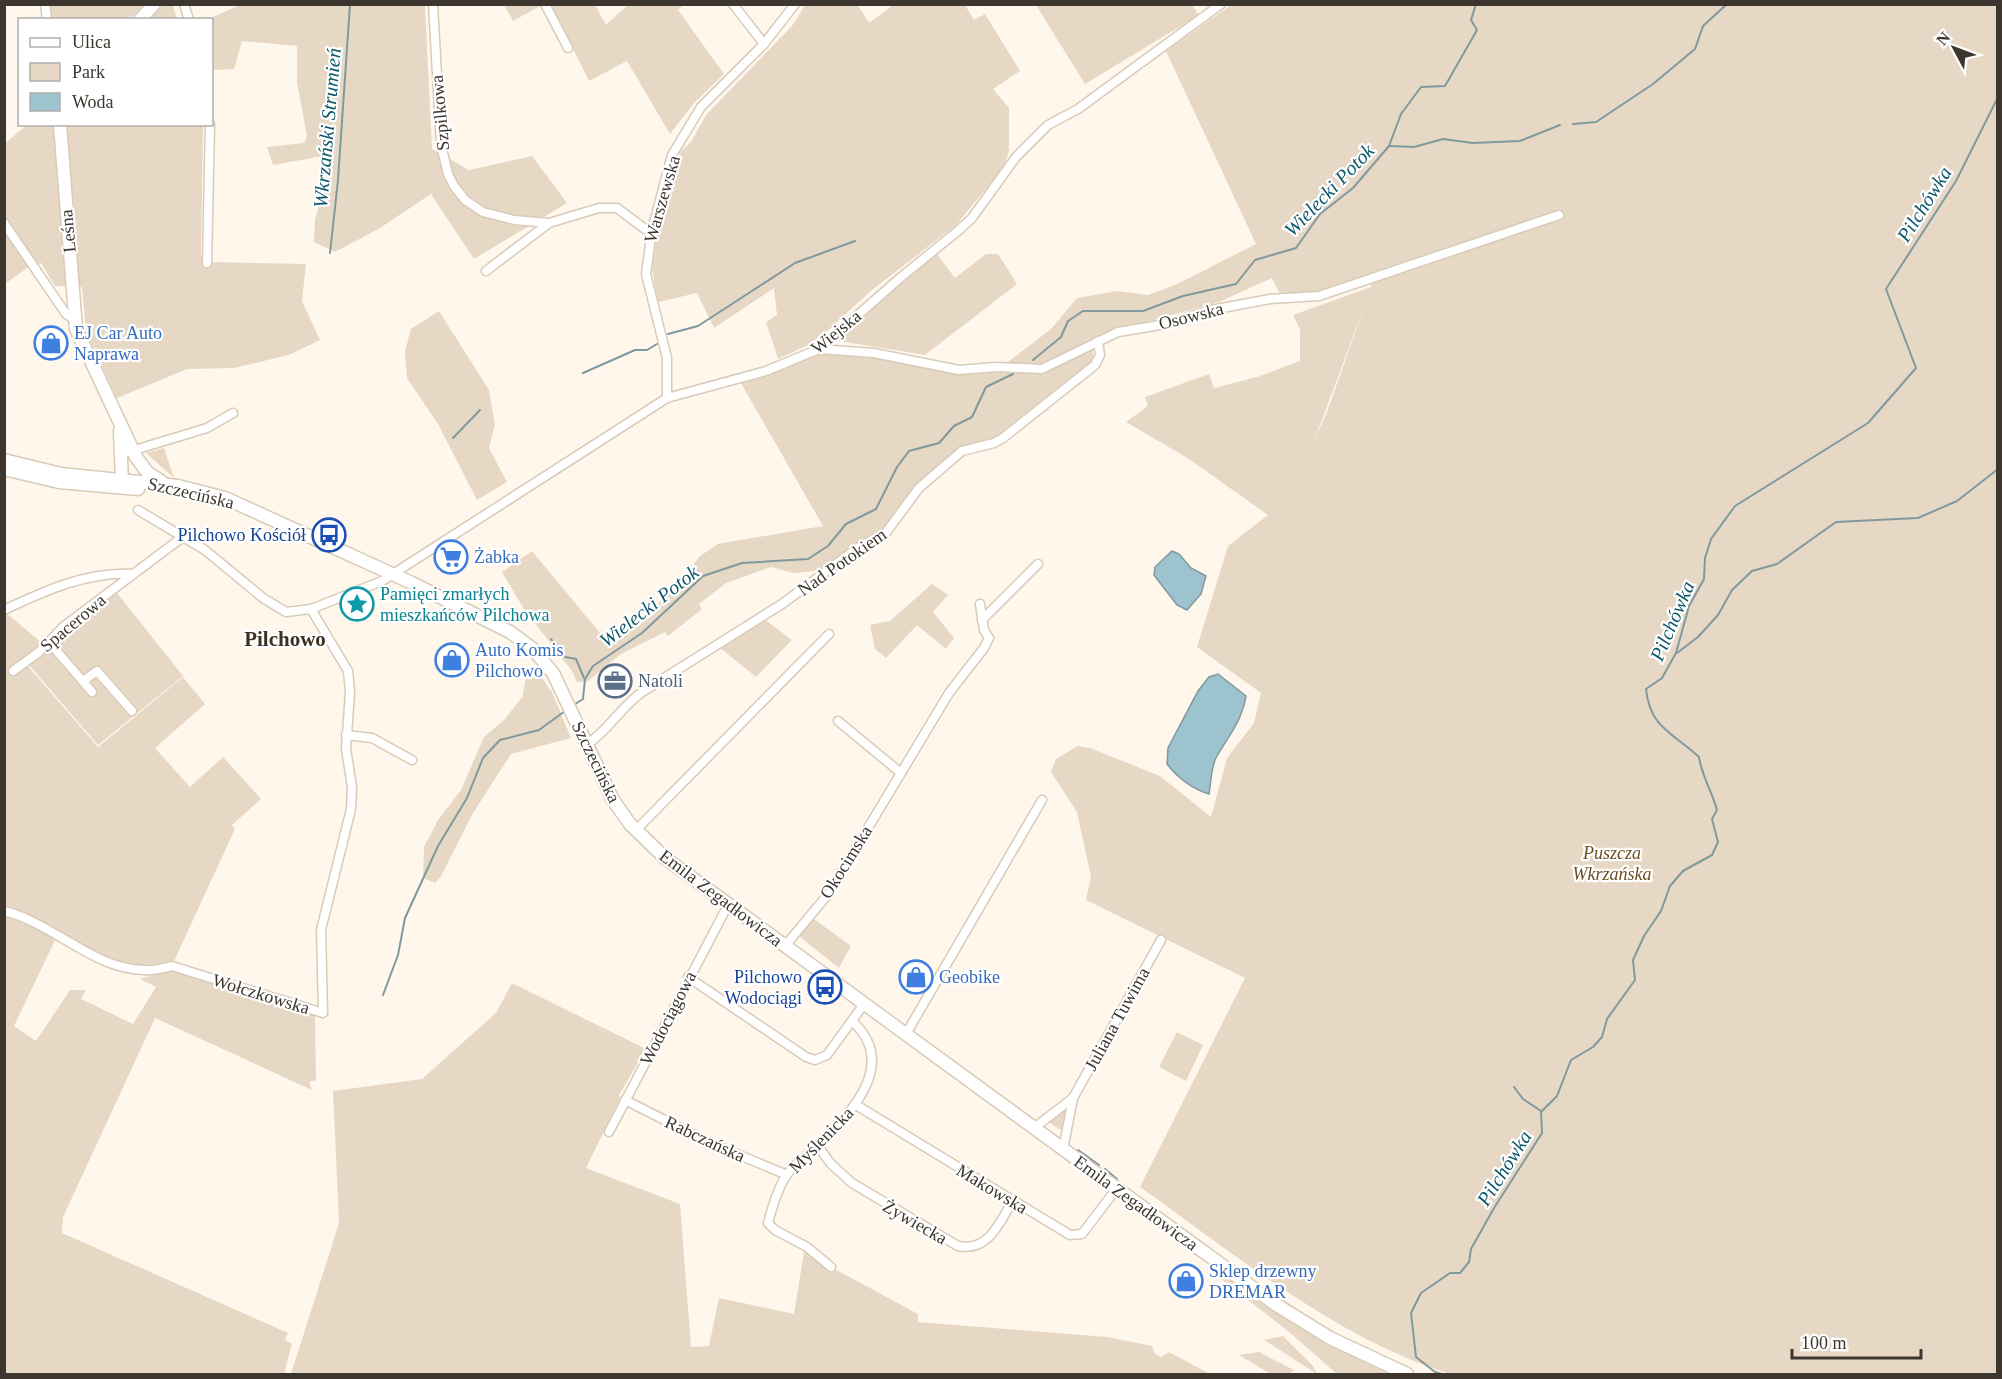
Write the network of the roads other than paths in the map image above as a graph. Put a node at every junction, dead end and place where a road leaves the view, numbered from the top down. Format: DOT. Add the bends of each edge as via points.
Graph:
graph roads {
  1 [pos="154,4"];
  2 [pos="433,4"];
  3 [pos="545,4"];
  4 [pos="733,4"];
  5 [pos="795,4"];
  6 [pos="1221,4"];
  7 [pos="142,18"];
  8 [pos="764,44"];
  9 [pos="568,48"];
  10 [pos="60,126"];
  11 [pos="210,126"];
  12 [pos="1559,215"];
  13 [pos="4,223"];
  14 [pos="549,223"];
  15 [pos="651,230"];
  16 [pos="207,263"];
  17 [pos="486,271"];
  18 [pos="75,320"];
  19 [pos="1098,341"];
  20 [pos="819,349"];
  21 [pos="667,398"];
  22 [pos="232,413"];
  23 [pos="130,454"];
  24 [pos="4,460"];
  25 [pos="4,470"];
  26 [pos="126,482"];
  27 [pos="178,486"];
  28 [pos="138,510"];
  29 [pos="184,536"];
  30 [pos="1038,564"];
  31 [pos="133,574"];
  32 [pos="389,576"];
  33 [pos="980,604"];
  34 [pos="311,609"];
  35 [pos="4,610"];
  36 [pos="982,620"];
  37 [pos="829,634"];
  38 [pos="49,642"];
  39 [pos="13,671"];
  40 [pos="83,681"];
  41 [pos="92,692"];
  42 [pos="132,711"];
  43 [pos="838,721"];
  44 [pos="346,735"];
  45 [pos="586,745"];
  46 [pos="412,760"];
  47 [pos="901,772"];
  48 [pos="1042,800"];
  49 [pos="636,830"];
  50 [pos="653,847"];
  51 [pos="728,905"];
  52 [pos="4,911"];
  53 [pos="1161,940"];
  54 [pos="785,946"];
  55 [pos="688,977"];
  56 [pos="864,1004"];
  57 [pos="852,1021"];
  58 [pos="906,1034"];
  59 [pos="1073,1098"];
  60 [pos="625,1100"];
  61 [pos="856,1105"];
  62 [pos="1034,1128"];
  63 [pos="609,1132"];
  64 [pos="818,1146"];
  65 [pos="1063,1150"];
  66 [pos="787,1175"];
  67 [pos="1117,1188"];
  68 [pos="1012,1202"];
  69 [pos="831,1267"];
  70 [pos="1407,1374"];
  1 -- 7 [label="main road"];
  2 -- 14 [label="street, Szpilkowa" via="441,145 454,186 465,200 483,212"];
  3 -- 9 [label="street"];
  4 -- 8 [label="street"];
  5 -- 8 [label="street, Warszewska"];
  6 -- 20 [label="street, Wiejska" via="1078,109 1048,125 1016,157 972,218"];
  8 -- 15 [label="street, Warszewska" via="691,119 672,155"];
  10 -- 18 [label="main road, Leśna"];
  11 -- 16 [label="street"];
  12 -- 19 [label="street, Osowska" via="1319,296 1270,299 1211,310 1166,324 1118,332"];
  13 -- 18 [label="street" via="66,314"];
  14 -- 15 [label="street, Szpilkowa" via="610,206"];
  14 -- 17 [label="street, Szpilkowa"];
  15 -- 21 [label="street, Warszewska" via="646,274 667,358"];
  18 -- 23 [label="main road, Leśna" via="78,338"];
  19 -- 20 [label="street, Osowska" via="1042,369 1023,370 959,370 874,354"];
  19 -- 45 [label="street, Nad Potokiem" via="1100,355 1095,365 1003,438 962,451 942,466 919,488 885,534 862,545 782,604 642,692"];
  20 -- 21 [label="street, Wiejska" via="766,371"];
  21 -- 32 [label="street, Wiejska"];
  22 -- 23 [label="street, Szczecińska" via="207,428"];
  23 -- 26 [label="main road, Leśna" via="137,470"];
  23 -- 27 [label="main road" via="154,477"];
  24 -- 26 [label="main road, Szczecińska" via="61,474"];
  25 -- 26 [label="main road, Szczecińska" via="59,482"];
  26 -- 27 [label="main road, Szczecińska"];
  26 -- 32 [label="main road, Szczecińska" via="224,506"];
  27 -- 32 [label="main road, Szczecińska" via="247,507"];
  28 -- 29 [label="street"];
  29 -- 31 [label="street, Spacerowa"];
  29 -- 34 [label="street" via="281,610"];
  30 -- 36 [label="street"];
  31 -- 35 [label="street, Spacerowa" via="106,575 57,586"];
  31 -- 38 [label="street, Spacerowa"];
  32 -- 34 [label="street"];
  32 -- 45 [label="main road, Szczecińska" via="504,628 523,641 546,664 563,692"];
  33 -- 36 [label="street, Okocimska"];
  34 -- 44 [label="street, Wołczkowska" via="348,671"];
  36 -- 47 [label="street, Okocimska" via="989,638 984,648 951,691"];
  37 -- 49 [label="street"];
  38 -- 39 [label="street, Spacerowa"];
  38 -- 40 [label="street"];
  40 -- 41 [label="street"];
  40 -- 42 [label="street" via="97,670"];
  43 -- 47 [label="street"];
  44 -- 46 [label="street" via="372,738"];
  44 -- 52 [label="street, Wołczkowska" via="351,809 321,930 323,1013 172,966 146,970 115,965 37,922"];
  45 -- 49 [label="main road, Szczecińska" via="608,792"];
  47 -- 54 [label="street, Okocimska" via="829,893"];
  48 -- 58 [label="street"];
  49 -- 50 [label="main road, Szczecińska"];
  50 -- 51 [label="main road, Emila Zegadłowicza"];
  51 -- 54 [label="main road, Emila Zegadłowicza"];
  51 -- 55 [label="street, Wodociągowa"];
  53 -- 59 [label="street, Juliana Tuwima"];
  54 -- 56 [label="main road, Emila Zegadłowicza"];
  55 -- 57 [label="street" via="811,1060 824,1058"];
  55 -- 60 [label="street, Wodociągowa"];
  56 -- 57 [label="street"];
  56 -- 58 [label="main road, Emila Zegadłowicza"];
  57 -- 61 [label="street, Myślenicka" via="864,1035 872,1054 867,1080"];
  58 -- 62 [label="main road, Emila Zegadłowicza"];
  59 -- 62 [label="street, Juliana Tuwima"];
  59 -- 65 [label="street, Juliana Tuwima"];
  60 -- 63 [label="street, Wodociągowa"];
  60 -- 66 [label="street, Rabczańska" via="706,1141"];
  61 -- 64 [label="street, Myślenicka"];
  61 -- 68 [label="street, Makowska"];
  62 -- 65 [label="main road, Emila Zegadłowicza"];
  64 -- 66 [label="street, Myślenicka"];
  64 -- 68 [label="street, Żywiecka" via="852,1183 957,1246 976,1246 988,1240"];
  65 -- 67 [label="main road, Emila Zegadłowicza"];
  66 -- 69 [label="street, Myślenicka" via="769,1226 807,1247"];
  67 -- 68 [label="street, Makowska" via="1076,1236"];
  67 -- 70 [label="main road, Emila Zegadłowicza" via="1302,1322"];
}
